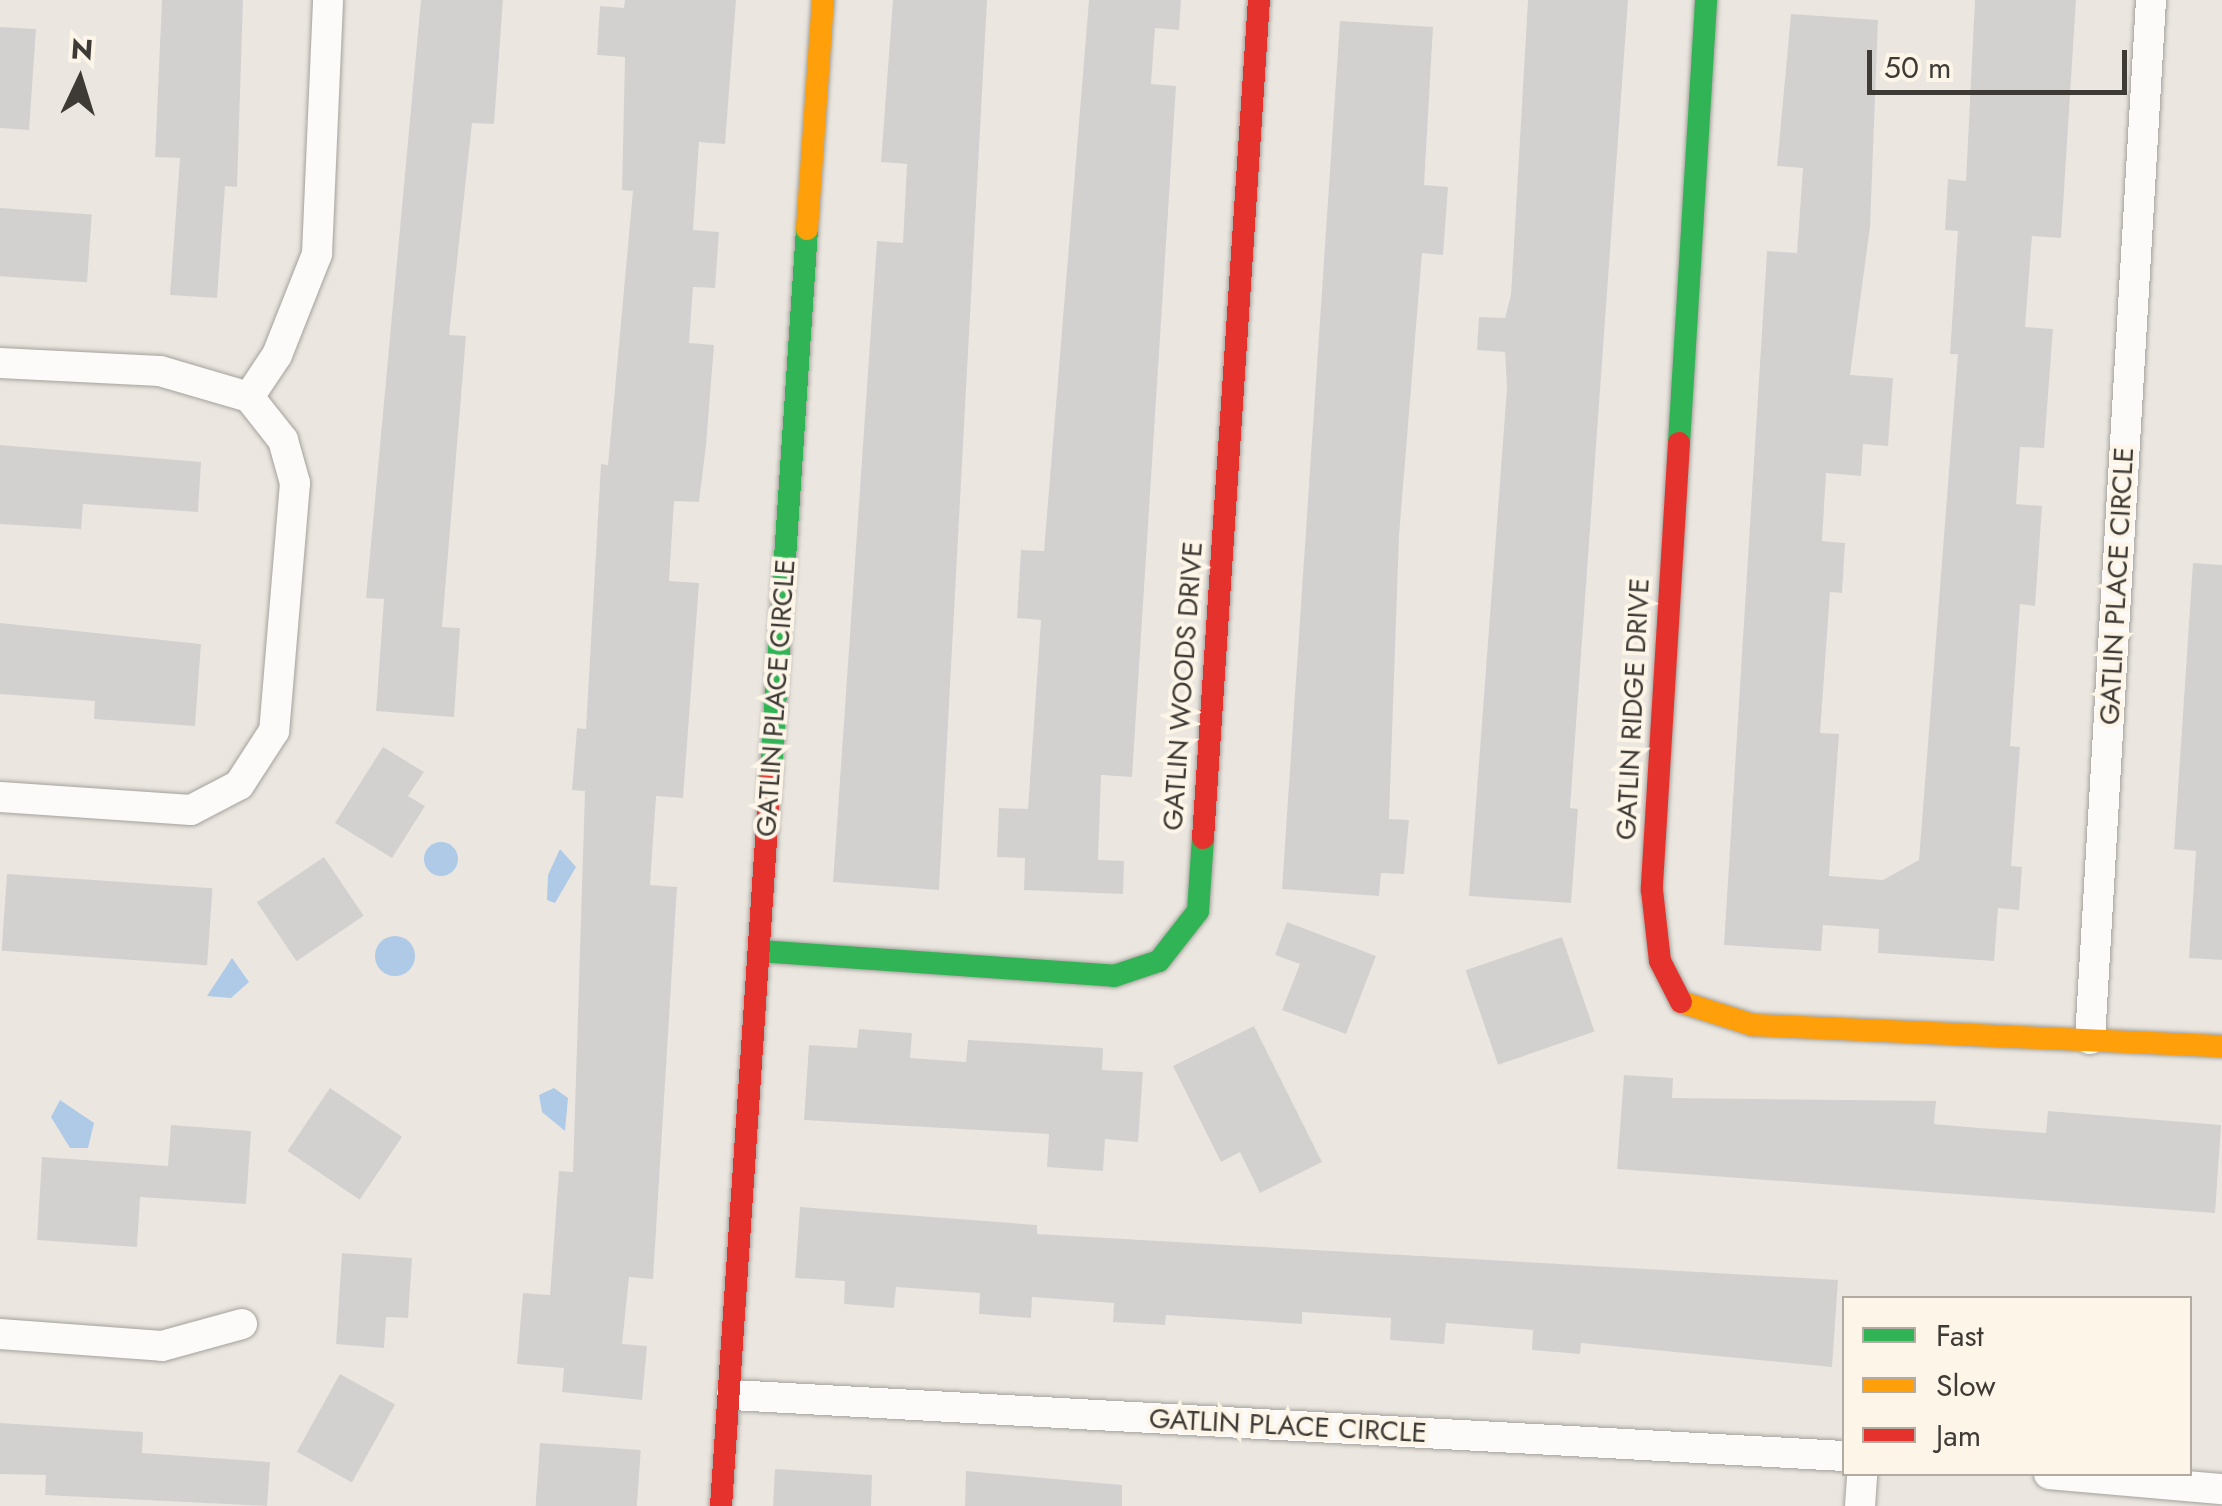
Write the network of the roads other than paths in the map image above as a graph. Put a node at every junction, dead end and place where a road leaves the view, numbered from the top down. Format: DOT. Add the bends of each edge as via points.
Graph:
graph roads {
  1 [pos="328,0"];
  2 [pos="824,0"];
  3 [pos="1259,0"];
  4 [pos="1706,0"];
  5 [pos="2151,0"];
  6 [pos="0,363"];
  7 [pos="249,397"];
  8 [pos="0,797"];
  9 [pos="759,951"];
  10 [pos="2090,1040"];
  11 [pos="2222,1046"];
  12 [pos="242,1324"];
  13 [pos="0,1334"];
  14 [pos="732,1395"];
  15 [pos="1842,1456"];
  16 [pos="1862,1476"];
  17 [pos="2072,1476"];
  18 [pos="2222,1489"];
  19 [pos="721,1506"];
  20 [pos="1860,1506"];
  1 -- 7 [label="street" via="317,254 277,355"];
  2 -- 9 [label="street, GATLIN PLACE CIRCLE"];
  3 -- 9 [label="street, GATLIN WOODS DRIVE" via="1198,912 1159,961 1114,976"];
  4 -- 10 [label="street, GATLIN RIDGE DRIVE" via="1652,890 1660,961 1684,1007 1752,1024"];
  5 -- 10 [label="street, GATLIN PLACE CIRCLE"];
  6 -- 7 [label="street" via="160,370"];
  7 -- 8 [label="street" via="283,440 294,483 274,732 238,784 191,810"];
  9 -- 14 [label="street, GATLIN PLACE CIRCLE"];
  10 -- 11 [label="street"];
  12 -- 13 [label="street" via="162,1346"];
  14 -- 15 [label="street, GATLIN PLACE CIRCLE"];
  14 -- 19 [label="street, GATLIN PLACE CIRCLE"];
  16 -- 20 [label="street"];
  17 -- 18 [label="street"];
}
